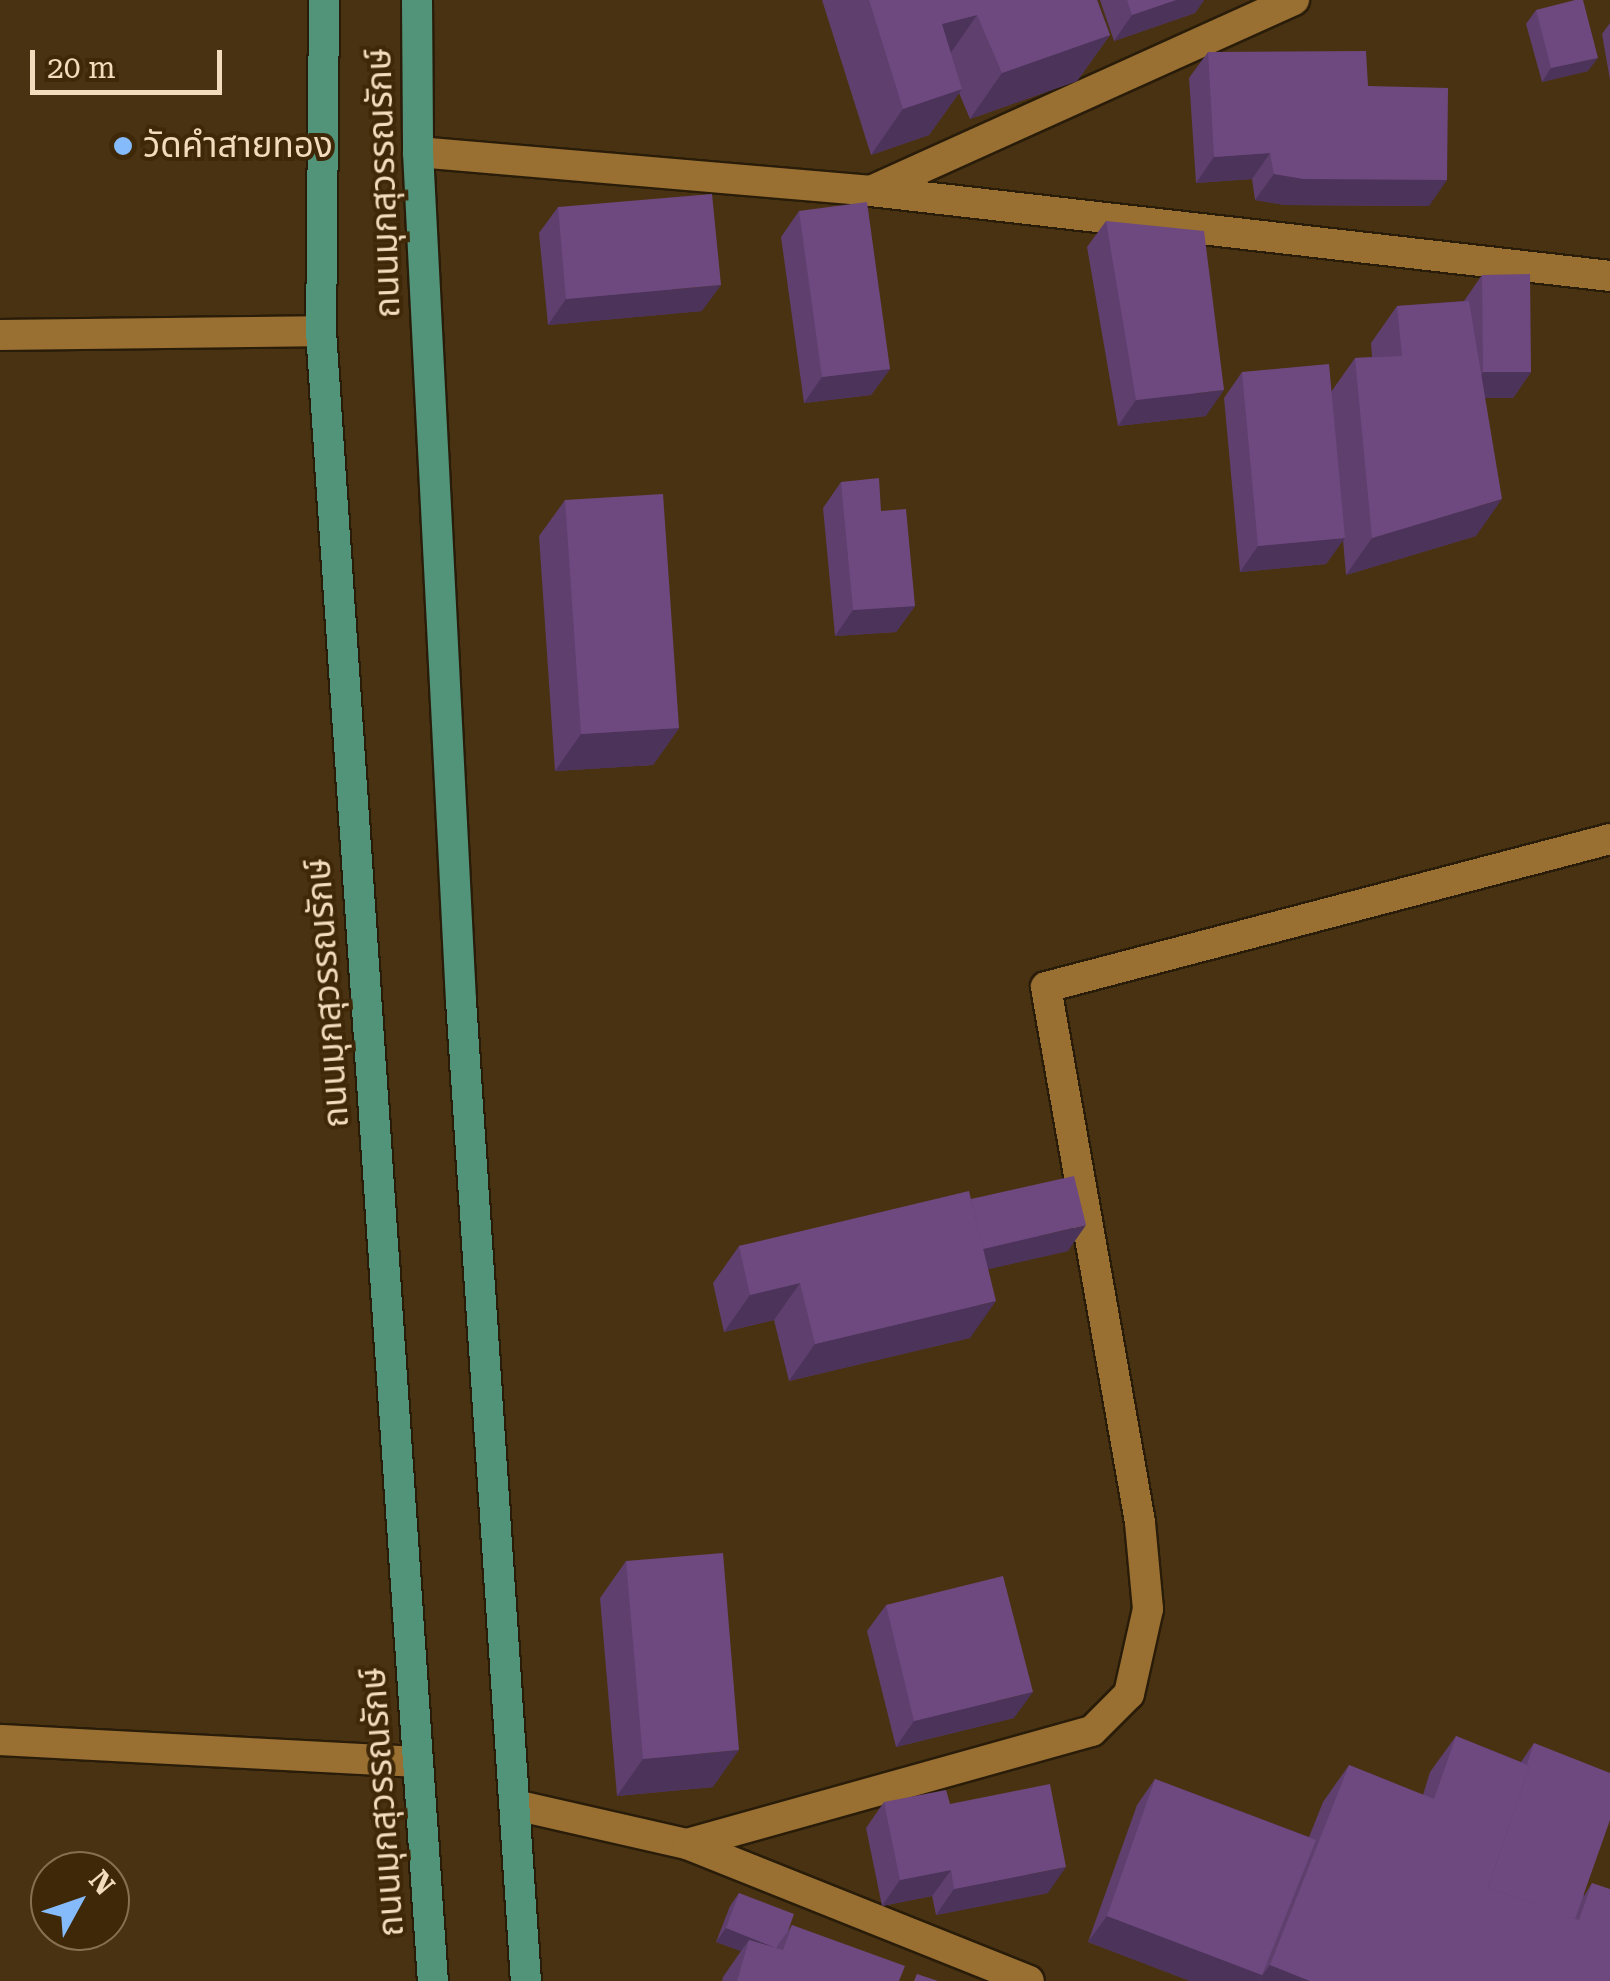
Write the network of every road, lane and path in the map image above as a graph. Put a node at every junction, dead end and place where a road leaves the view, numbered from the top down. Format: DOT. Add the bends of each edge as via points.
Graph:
graph roads {
  1 [pos="324,0"];
  2 [pos="416,0"];
  3 [pos="1294,0"];
  4 [pos="418,152"];
  5 [pos="872,190"];
  6 [pos="1610,276"];
  7 [pos="321,331"];
  8 [pos="0,335"];
  9 [pos="1610,839"];
  10 [pos="0,1740"];
  11 [pos="417,1762"];
  12 [pos="515,1805"];
  13 [pos="687,1844"];
  14 [pos="433,1981"];
  15 [pos="526,1981"];
  16 [pos="1029,1981"];
  1 -- 7 [label="main road, ถนนมุกสุวรรณรักษ์"];
  2 -- 4 [label="main road, ถนนมุกสุวรรณรักษ์"];
  3 -- 5 [label="street"];
  4 -- 5 [label="street"];
  4 -- 12 [label="main road, ถนนมุกสุวรรณรักษ์" via="461,1001"];
  5 -- 6 [label="street"];
  7 -- 8 [label="street"];
  7 -- 11 [label="main road, ถนนมุกสุวรรณรักษ์"];
  9 -- 13 [label="street" via="1046,986 1140,1522 1148,1609 1129,1694 1092,1731"];
  10 -- 11 [label="street"];
  11 -- 14 [label="main road, ถนนมุกสุวรรณรักษ์"];
  12 -- 13 [label="street"];
  12 -- 15 [label="main road, ถนนมุกสุวรรณรักษ์"];
  13 -- 16 [label="street"];
}
